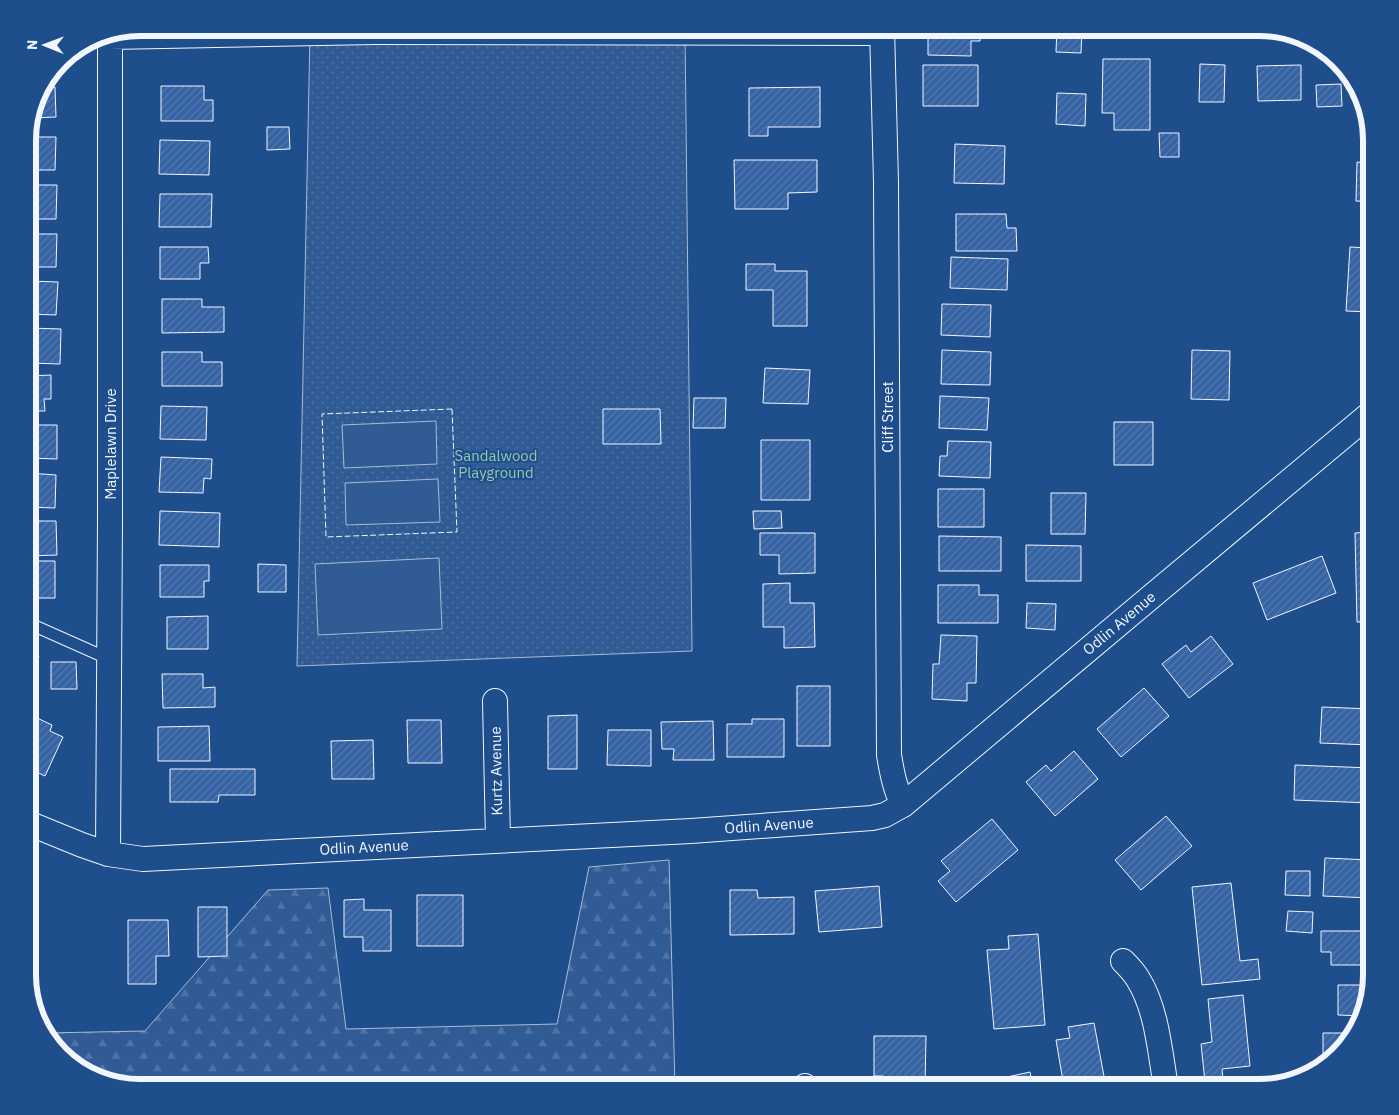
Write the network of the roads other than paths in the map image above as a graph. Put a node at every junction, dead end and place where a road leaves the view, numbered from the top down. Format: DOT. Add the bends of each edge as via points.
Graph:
graph roads {
  1 [pos="882,36"];
  2 [pos="110,41"];
  3 [pos="1363,420"];
  4 [pos="36,627"];
  5 [pos="110,659"];
  6 [pos="495,701"];
  7 [pos="903,805"];
  8 [pos="36,826"];
  9 [pos="498,840"];
  10 [pos="108,854"];
  11 [pos="1123,961"];
  12 [pos="1164,1079"];
  1 -- 7 [label="street, Cliff Street" via="890,755 893,778"];
  2 -- 5 [label="street, Maplelawn Drive"];
  3 -- 7 [label="street, Odlin Avenue"];
  4 -- 5 [label="lane"];
  5 -- 10 [label="street, Maplelawn Drive"];
  6 -- 9 [label="street, Kurtz Avenue"];
  7 -- 9 [label="street, Odlin Avenue" via="872,818"];
  8 -- 10 [label="street, Odlin Avenue"];
  9 -- 10 [label="street, Odlin Avenue" via="143,859"];
  11 -- 12 [label="street" via="1138,978 1148,998"];
}
